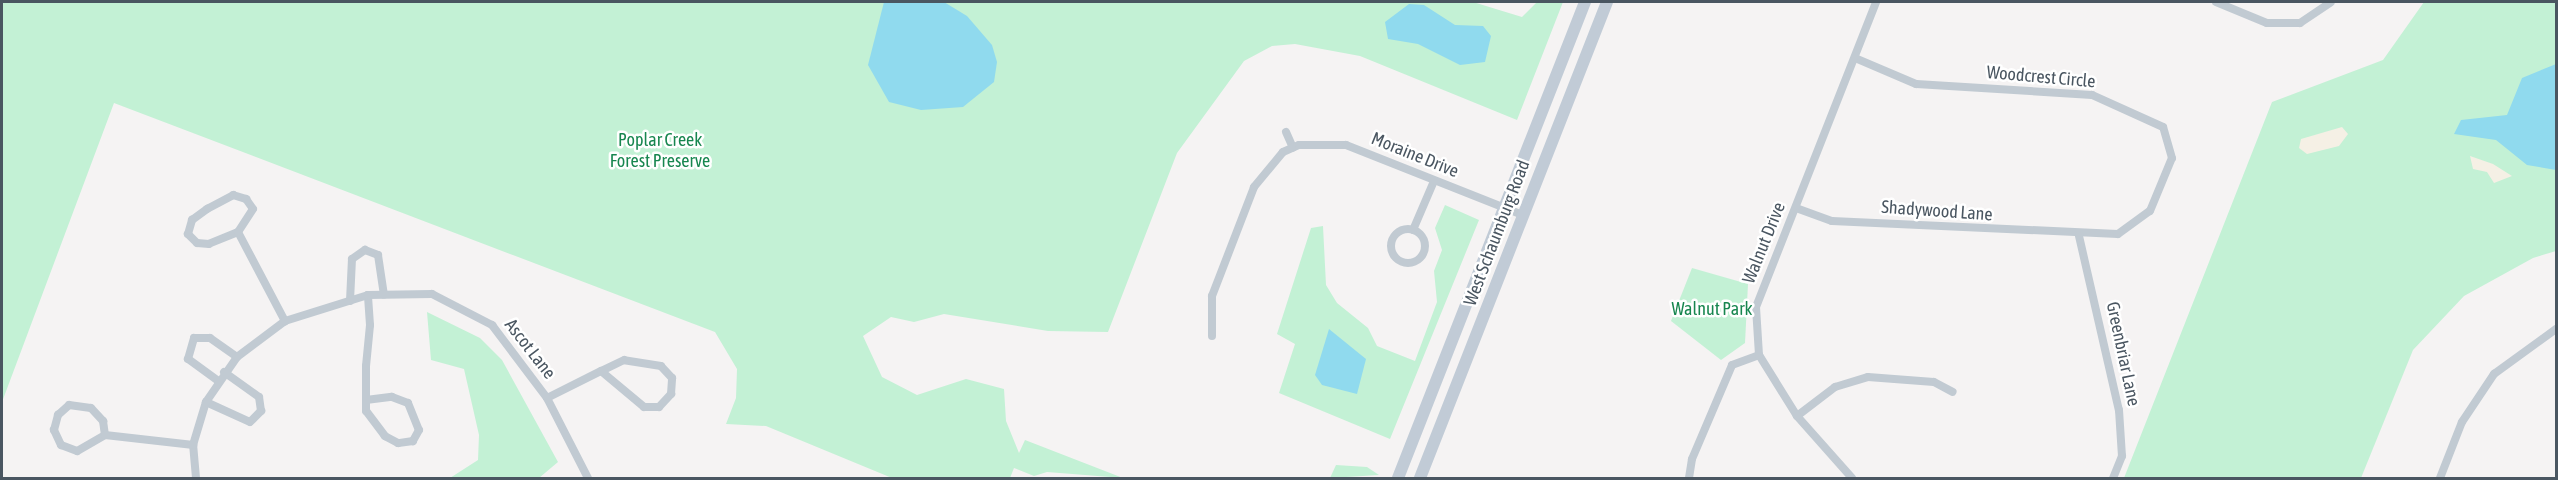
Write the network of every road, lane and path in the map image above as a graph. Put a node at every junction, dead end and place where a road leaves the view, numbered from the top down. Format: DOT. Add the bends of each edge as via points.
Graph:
graph roads {
  1 [pos="1585,2"];
  2 [pos="1607,2"];
  3 [pos="1876,2"];
  4 [pos="2217,2"];
  5 [pos="2331,2"];
  6 [pos="1855,58"];
  7 [pos="1286,132"];
  8 [pos="1293,148"];
  9 [pos="1434,181"];
  10 [pos="1504,208"];
  11 [pos="1796,208"];
  12 [pos="1523,215"];
  13 [pos="1413,230"];
  14 [pos="238,232"];
  15 [pos="2079,236"];
  16 [pos="384,295"];
  17 [pos="368,296"];
  18 [pos="350,301"];
  19 [pos="285,321"];
  20 [pos="2556,329"];
  21 [pos="1212,336"];
  22 [pos="1759,355"];
  23 [pos="237,357"];
  24 [pos="601,371"];
  25 [pos="224,372"];
  26 [pos="217,380"];
  27 [pos="1953,392"];
  28 [pos="547,398"];
  29 [pos="366,400"];
  30 [pos="206,402"];
  31 [pos="1797,416"];
  32 [pos="105,435"];
  33 [pos="193,445"];
  34 [pos="196,478"];
  35 [pos="588,478"];
  36 [pos="1398,478"];
  37 [pos="1420,478"];
  38 [pos="1689,478"];
  39 [pos="1852,478"];
  40 [pos="2113,478"];
  41 [pos="2440,478"];
  1 -- 10 [label="main road, West Schaumburg Road"];
  2 -- 12 [label="main road, West Schaumburg Road"];
  3 -- 6 [label="street, Walnut Drive"];
  4 -- 5 [label="street" via="2267,23 2300,23"];
  6 -- 11 [label="street, Walnut Drive"];
  6 -- 15 [label="street, Woodcrest Circle" via="1916,84 2092,94 2163,127 2172,158 2150,211 2118,234"];
  7 -- 8 [label="street"];
  8 -- 9 [label="street, Moraine Drive" via="1334,142"];
  8 -- 21 [label="street" via="1254,187 1212,296"];
  9 -- 10 [label="street, Moraine Drive"];
  9 -- 13 [label="street"];
  10 -- 12 [label="street, Moraine Drive"];
  10 -- 36 [label="main road, West Schaumburg Road"];
  11 -- 15 [label="street, Shadywood Lane" via="1832,221"];
  11 -- 22 [label="street, Walnut Drive" via="1756,307"];
  12 -- 37 [label="main road, West Schaumburg Road"];
  13 -- 13 [label="street" via="1393,238 1391,249 1401,262 1417,261 1424,253 1422,237"];
  14 -- 14 [label="street" via="253,209 246,199 233,195 192,220 188,234 197,243 209,244"];
  14 -- 19 [label="street"];
  15 -- 40 [label="street, Greenbriar Lane" via="2120,410 2122,456"];
  16 -- 17 [label="street, Ascot Lane"];
  16 -- 18 [label="street" via="378,255 365,250 352,258"];
  16 -- 28 [label="street, Ascot Lane" via="432,294 492,325"];
  17 -- 18 [label="street, Ascot Lane"];
  17 -- 29 [label="street"];
  18 -- 19 [label="street, Ascot Lane"];
  19 -- 23 [label="street, Ascot Lane"];
  20 -- 41 [label="street" via="2494,374 2462,422"];
  22 -- 31 [label="street, Walnut Drive"];
  22 -- 38 [label="street" via="1732,365 1692,459"];
  23 -- 25 [label="street, Ascot Lane"];
  23 -- 26 [label="street" via="210,338 194,338 188,359"];
  24 -- 24 [label="street, Ascot Lane" via="644,406 659,407 671,394 672,378 661,366 624,360"];
  24 -- 28 [label="street, Ascot Lane"];
  25 -- 26 [label="street, Ascot Lane"];
  25 -- 30 [label="street" via="259,397 261,411 250,422"];
  26 -- 30 [label="street, Ascot Lane"];
  27 -- 31 [label="street" via="1934,382 1868,377 1835,387"];
  28 -- 35 [label="street, Ascot Lane"];
  29 -- 29 [label="street" via="372,425 398,443 413,441 419,430 408,403 393,397"];
  30 -- 33 [label="street, Ascot Lane"];
  31 -- 39 [label="street, Walnut Drive"];
  32 -- 32 [label="street" via="103,421 91,408 69,405 58,415 54,430 61,445 77,451"];
  32 -- 33 [label="street"];
  33 -- 34 [label="street, Ascot Lane"];
}
